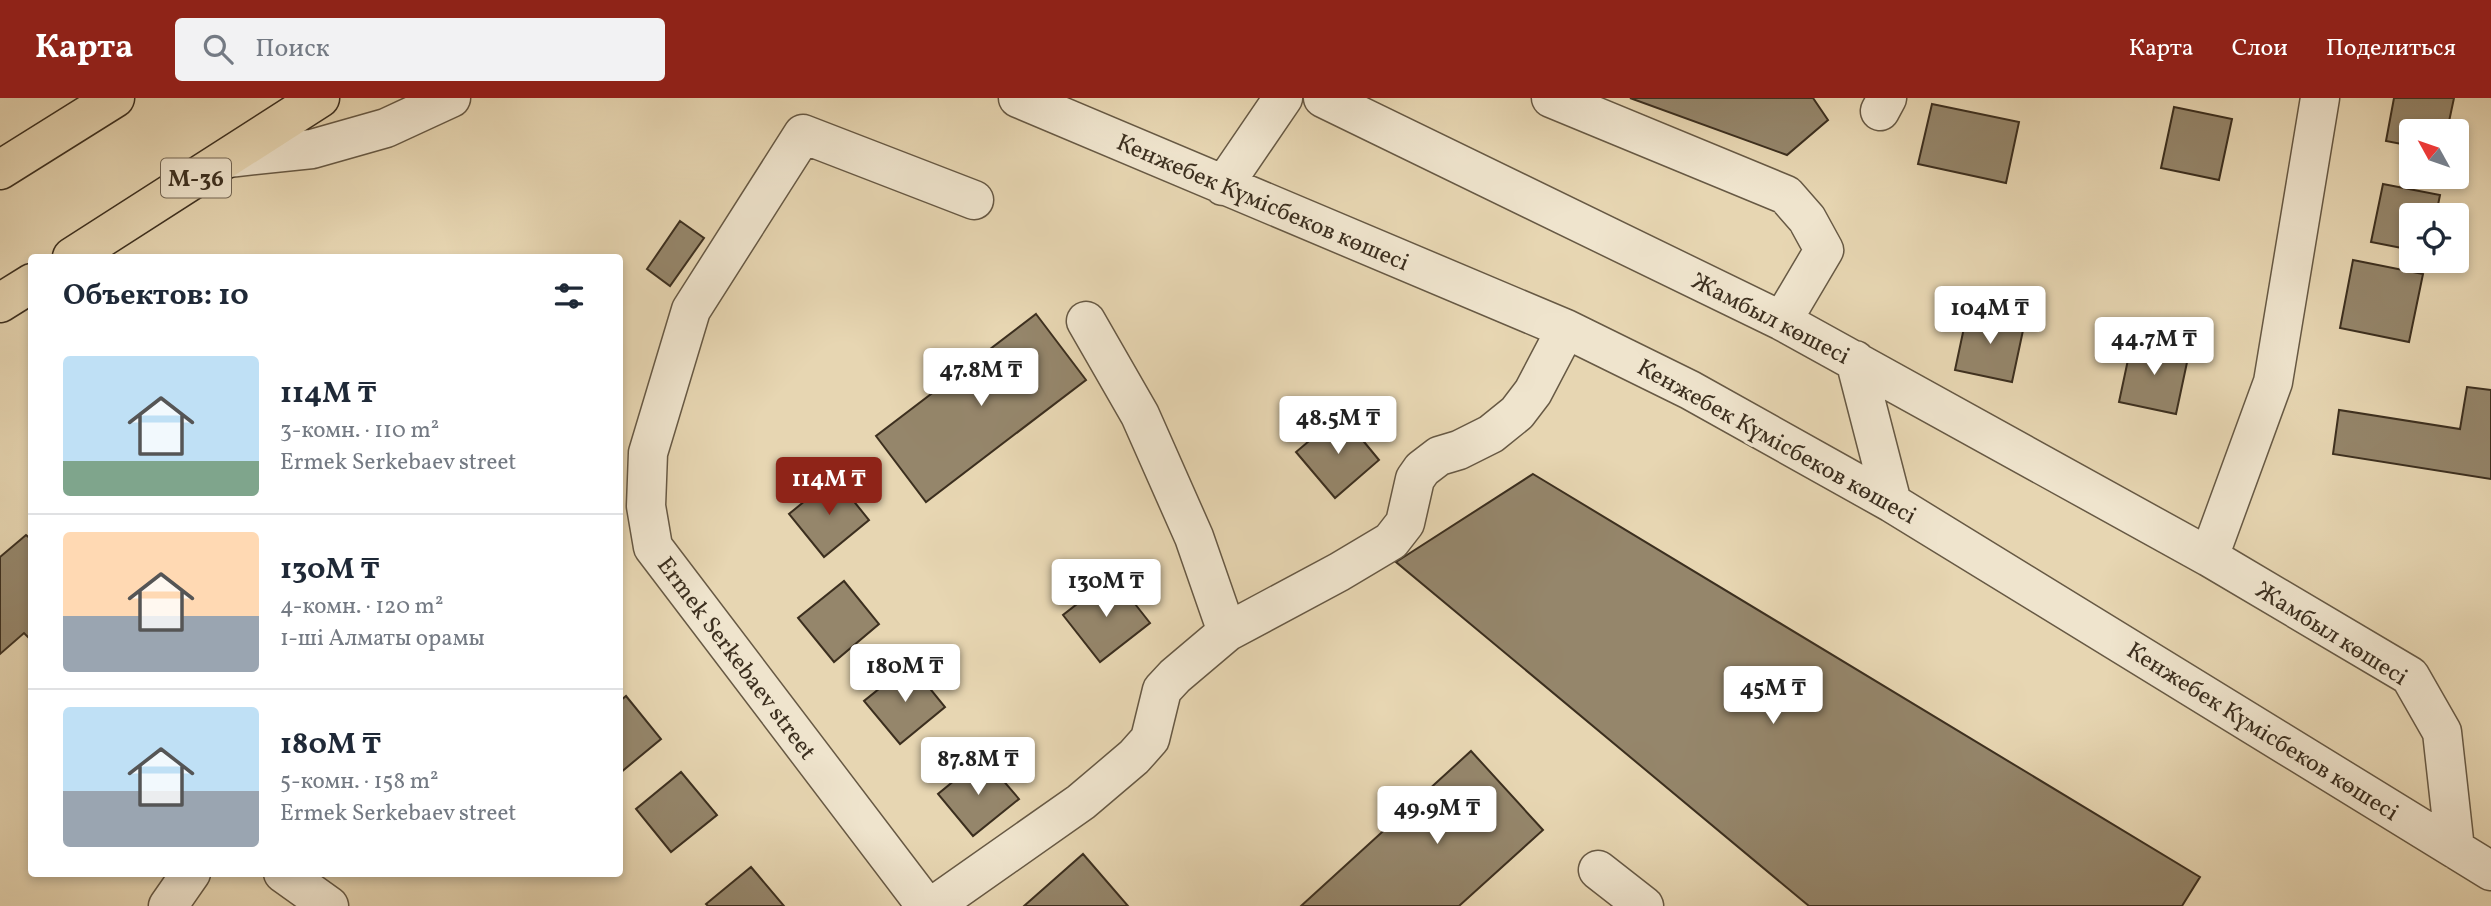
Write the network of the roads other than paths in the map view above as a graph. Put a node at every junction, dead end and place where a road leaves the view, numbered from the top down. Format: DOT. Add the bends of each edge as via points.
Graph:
graph roads {
  1 [pos="115,98"];
  2 [pos="320,98"];
  3 [pos="451,98"];
  4 [pos="1018,98"];
  5 [pos="1283,98"];
  6 [pos="1323,98"];
  7 [pos="1551,98"];
  8 [pos="2320,98"];
  9 [pos="228,158"];
  10 [pos="0,170"];
  11 [pos="1223,186"];
  12 [pos="974,200"];
  13 [pos="77,254"];
  14 [pos="28,286"];
  15 [pos="0,303"];
  16 [pos="1086,321"];
  17 [pos="1782,321"];
  18 [pos="1566,329"];
  19 [pos="1855,360"];
  20 [pos="1892,503"];
  21 [pos="2209,557"];
  22 [pos="1227,632"];
  23 [pos="2455,849"];
  24 [pos="1598,870"];
  25 [pos="2491,871"];
  26 [pos="188,877"];
  27 [pos="289,877"];
  28 [pos="169,906"];
  29 [pos="329,906"];
  30 [pos="926,906"];
  31 [pos="933,906"];
  32 [pos="1644,906"];
  1 -- 10 [label="main road"];
  2 -- 9 [label="main road, M-36"];
  3 -- 9 [label="street" via="386,128 312,149"];
  4 -- 11 [label="street, Кенжебек Күмісбеков көшесі"];
  5 -- 11 [label="street"];
  6 -- 17 [label="street, Жамбыл көшесі"];
  7 -- 17 [label="street" via="1786,195 1825,250"];
  8 -- 21 [label="street" via="2273,382"];
  9 -- 13 [label="main road, M-36"];
  11 -- 18 [label="street, Кенжебек Күмісбеков көшесі"];
  12 -- 30 [label="street, Ermek Serkebaev street" via="803,134 691,310 648,453 646,506 653,547"];
  14 -- 15 [label="main road"];
  16 -- 22 [label="street" via="1140,415 1194,537"];
  17 -- 19 [label="street, Жамбыл көшесі"];
  18 -- 20 [label="street, Кенжебек Күмісбеков көшесі" via="1690,390"];
  18 -- 22 [label="street" via="1517,413 1491,434 1439,456 1422,469 1415,479 1405,523 1391,541"];
  19 -- 20 [label="street"];
  19 -- 21 [label="street, Жамбыл көшесі"];
  20 -- 23 [label="street, Кенжебек Күмісбеков көшесі"];
  21 -- 23 [label="street, Жамбыл көшесі" via="2410,676 2442,732"];
  22 -- 31 [label="street" via="1162,690 1150,738 1134,757 1082,802"];
  23 -- 25 [label="street, Кенжебек Күмісбеков көшесі"];
  24 -- 32 [label="street"];
  26 -- 28 [label="street"];
  27 -- 29 [label="street"];
}
